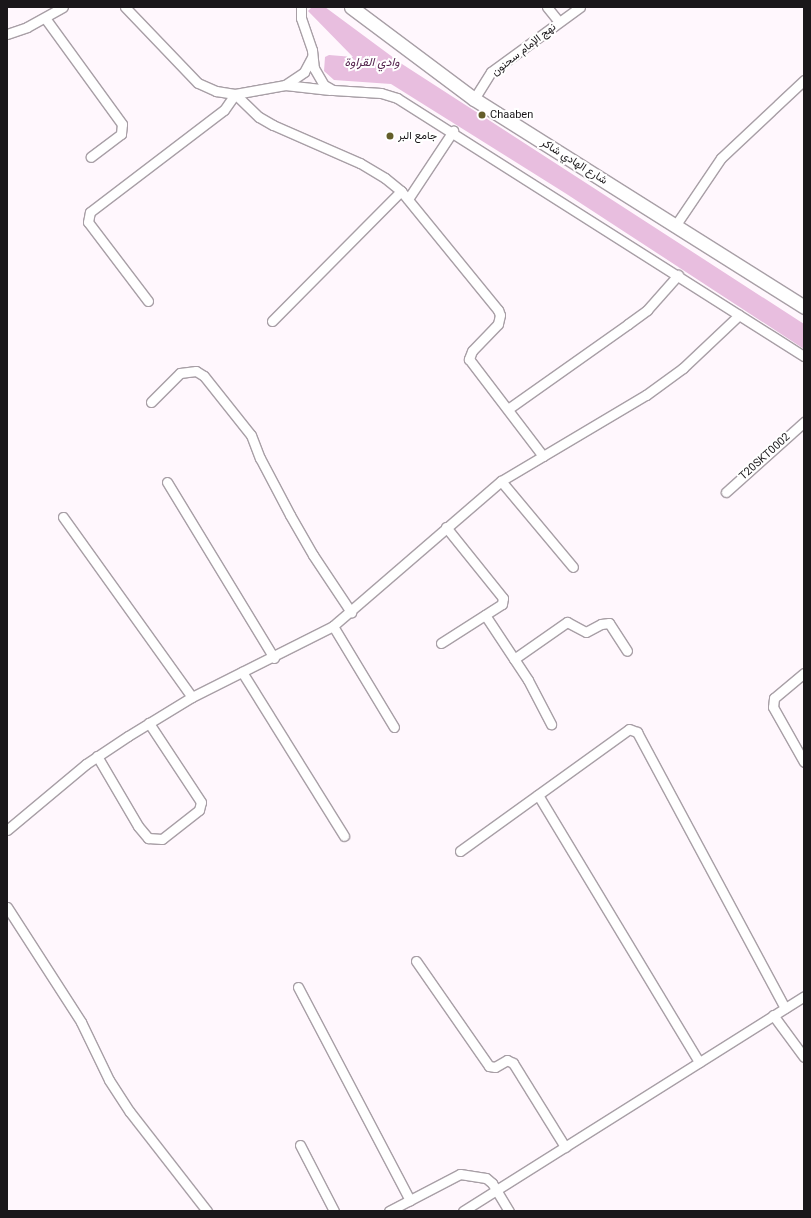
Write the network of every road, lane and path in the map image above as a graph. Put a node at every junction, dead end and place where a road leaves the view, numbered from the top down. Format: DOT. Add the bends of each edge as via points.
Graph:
graph roads {
  1 [pos="63,7"];
  2 [pos="125,7"];
  3 [pos="301,7"];
  4 [pos="351,7"];
  5 [pos="547,7"];
  6 [pos="580,7"];
  7 [pos="45,18"];
  8 [pos="559,22"];
  9 [pos="7,34"];
  10 [pos="312,56"];
  11 [pos="804,80"];
  12 [pos="285,85"];
  13 [pos="333,90"];
  14 [pos="235,94"];
  15 [pos="474,99"];
  16 [pos="453,132"];
  17 [pos="91,157"];
  18 [pos="401,191"];
  19 [pos="408,200"];
  20 [pos="675,226"];
  21 [pos="678,275"];
  22 [pos="148,301"];
  23 [pos="804,307"];
  24 [pos="739,315"];
  25 [pos="272,321"];
  26 [pos="804,356"];
  27 [pos="151,402"];
  28 [pos="508,409"];
  29 [pos="804,422"];
  30 [pos="543,456"];
  31 [pos="502,481"];
  32 [pos="167,482"];
  33 [pos="726,492"];
  34 [pos="63,517"];
  35 [pos="446,527"];
  36 [pos="573,567"];
  37 [pos="351,612"];
  38 [pos="485,615"];
  39 [pos="333,626"];
  40 [pos="441,643"];
  41 [pos="626,651"];
  42 [pos="274,658"];
  43 [pos="514,659"];
  44 [pos="242,672"];
  45 [pos="804,673"];
  46 [pos="192,697"];
  47 [pos="149,723"];
  48 [pos="551,724"];
  49 [pos="394,727"];
  50 [pos="97,756"];
  51 [pos="804,762"];
  52 [pos="538,795"];
  53 [pos="7,830"];
  54 [pos="344,836"];
  55 [pos="460,851"];
  56 [pos="7,907"];
  57 [pos="416,960"];
  58 [pos="298,986"];
  59 [pos="804,996"];
  60 [pos="785,1008"];
  61 [pos="774,1015"];
  62 [pos="804,1058"];
  63 [pos="699,1062"];
  64 [pos="300,1145"];
  65 [pos="565,1146"];
  66 [pos="496,1191"];
  67 [pos="410,1200"];
  68 [pos="207,1211"];
  69 [pos="334,1211"];
  70 [pos="389,1211"];
  71 [pos="463,1211"];
  72 [pos="509,1211"];
  1 -- 7 [label="street"];
  2 -- 14 [label="street" via="198,83 216,91"];
  3 -- 10 [label="street" via="301,18"];
  4 -- 15 [label="main road, شارع الهادي شاكر"];
  5 -- 8 [label="street"];
  6 -- 8 [label="street, نهج الإمام سحنون"];
  7 -- 9 [label="street"];
  7 -- 17 [label="street" via="122,124 121,134"];
  8 -- 15 [label="street, نهج الإمام سحنون" via="492,72"];
  10 -- 12 [label="street" via="304,72"];
  10 -- 13 [label="street" via="319,79"];
  11 -- 20 [label="street" via="718,161"];
  12 -- 13 [label="street"];
  12 -- 14 [label="street"];
  13 -- 16 [label="street" via="381,93 397,98"];
  14 -- 18 [label="street" via="259,117 273,126 360,163"];
  14 -- 22 [label="street" via="224,110 90,212 88,222"];
  15 -- 20 [label="main road, شارع الهادي شاكر"];
  16 -- 19 [label="street"];
  16 -- 21 [label="street"];
  18 -- 19 [label="street"];
  18 -- 25 [label="street"];
  19 -- 28 [label="street" via="500,314 498,324 472,351 469,358"];
  20 -- 23 [label="main road, شارع الهادي شاكر"];
  21 -- 24 [label="street"];
  21 -- 28 [label="street" via="647,310"];
  24 -- 26 [label="street"];
  24 -- 30 [label="street" via="683,368 646,395"];
  27 -- 37 [label="street" via="180,373 190,370 204,376 252,435 260,458 290,515"];
  28 -- 30 [label="street"];
  29 -- 33 [label="street, T20SKT0002"];
  30 -- 31 [label="street"];
  31 -- 35 [label="street"];
  31 -- 36 [label="street"];
  32 -- 42 [label="street"];
  34 -- 46 [label="street"];
  35 -- 37 [label="street"];
  35 -- 38 [label="street" via="502,595 502,604"];
  37 -- 39 [label="street"];
  38 -- 40 [label="street"];
  38 -- 43 [label="street"];
  39 -- 42 [label="street"];
  39 -- 49 [label="street"];
  41 -- 43 [label="street" via="609,623 586,632 567,622"];
  42 -- 44 [label="street"];
  43 -- 48 [label="street"];
  44 -- 46 [label="street"];
  44 -- 54 [label="street"];
  45 -- 51 [label="street" via="774,698 773,707"];
  46 -- 47 [label="street"];
  47 -- 50 [label="street"];
  47 -- 50 [label="street" via="201,802 199,810 162,839 148,838 138,826"];
  50 -- 53 [label="street"];
  52 -- 55 [label="street"];
  52 -- 60 [label="street" via="628,729 637,732"];
  52 -- 63 [label="street"];
  56 -- 68 [label="street" via="81,1022 109,1080 130,1112"];
  57 -- 65 [label="street" via="489,1066 495,1067 507,1060 513,1063"];
  58 -- 67 [label="street"];
  59 -- 60 [label="street"];
  60 -- 61 [label="street"];
  61 -- 62 [label="street"];
  61 -- 63 [label="street"];
  63 -- 65 [label="street"];
  64 -- 69 [label="street"];
  65 -- 66 [label="street"];
  66 -- 67 [label="street" via="486,1178 460,1174"];
  66 -- 71 [label="street"];
  66 -- 72 [label="street"];
  67 -- 70 [label="street"];
}
